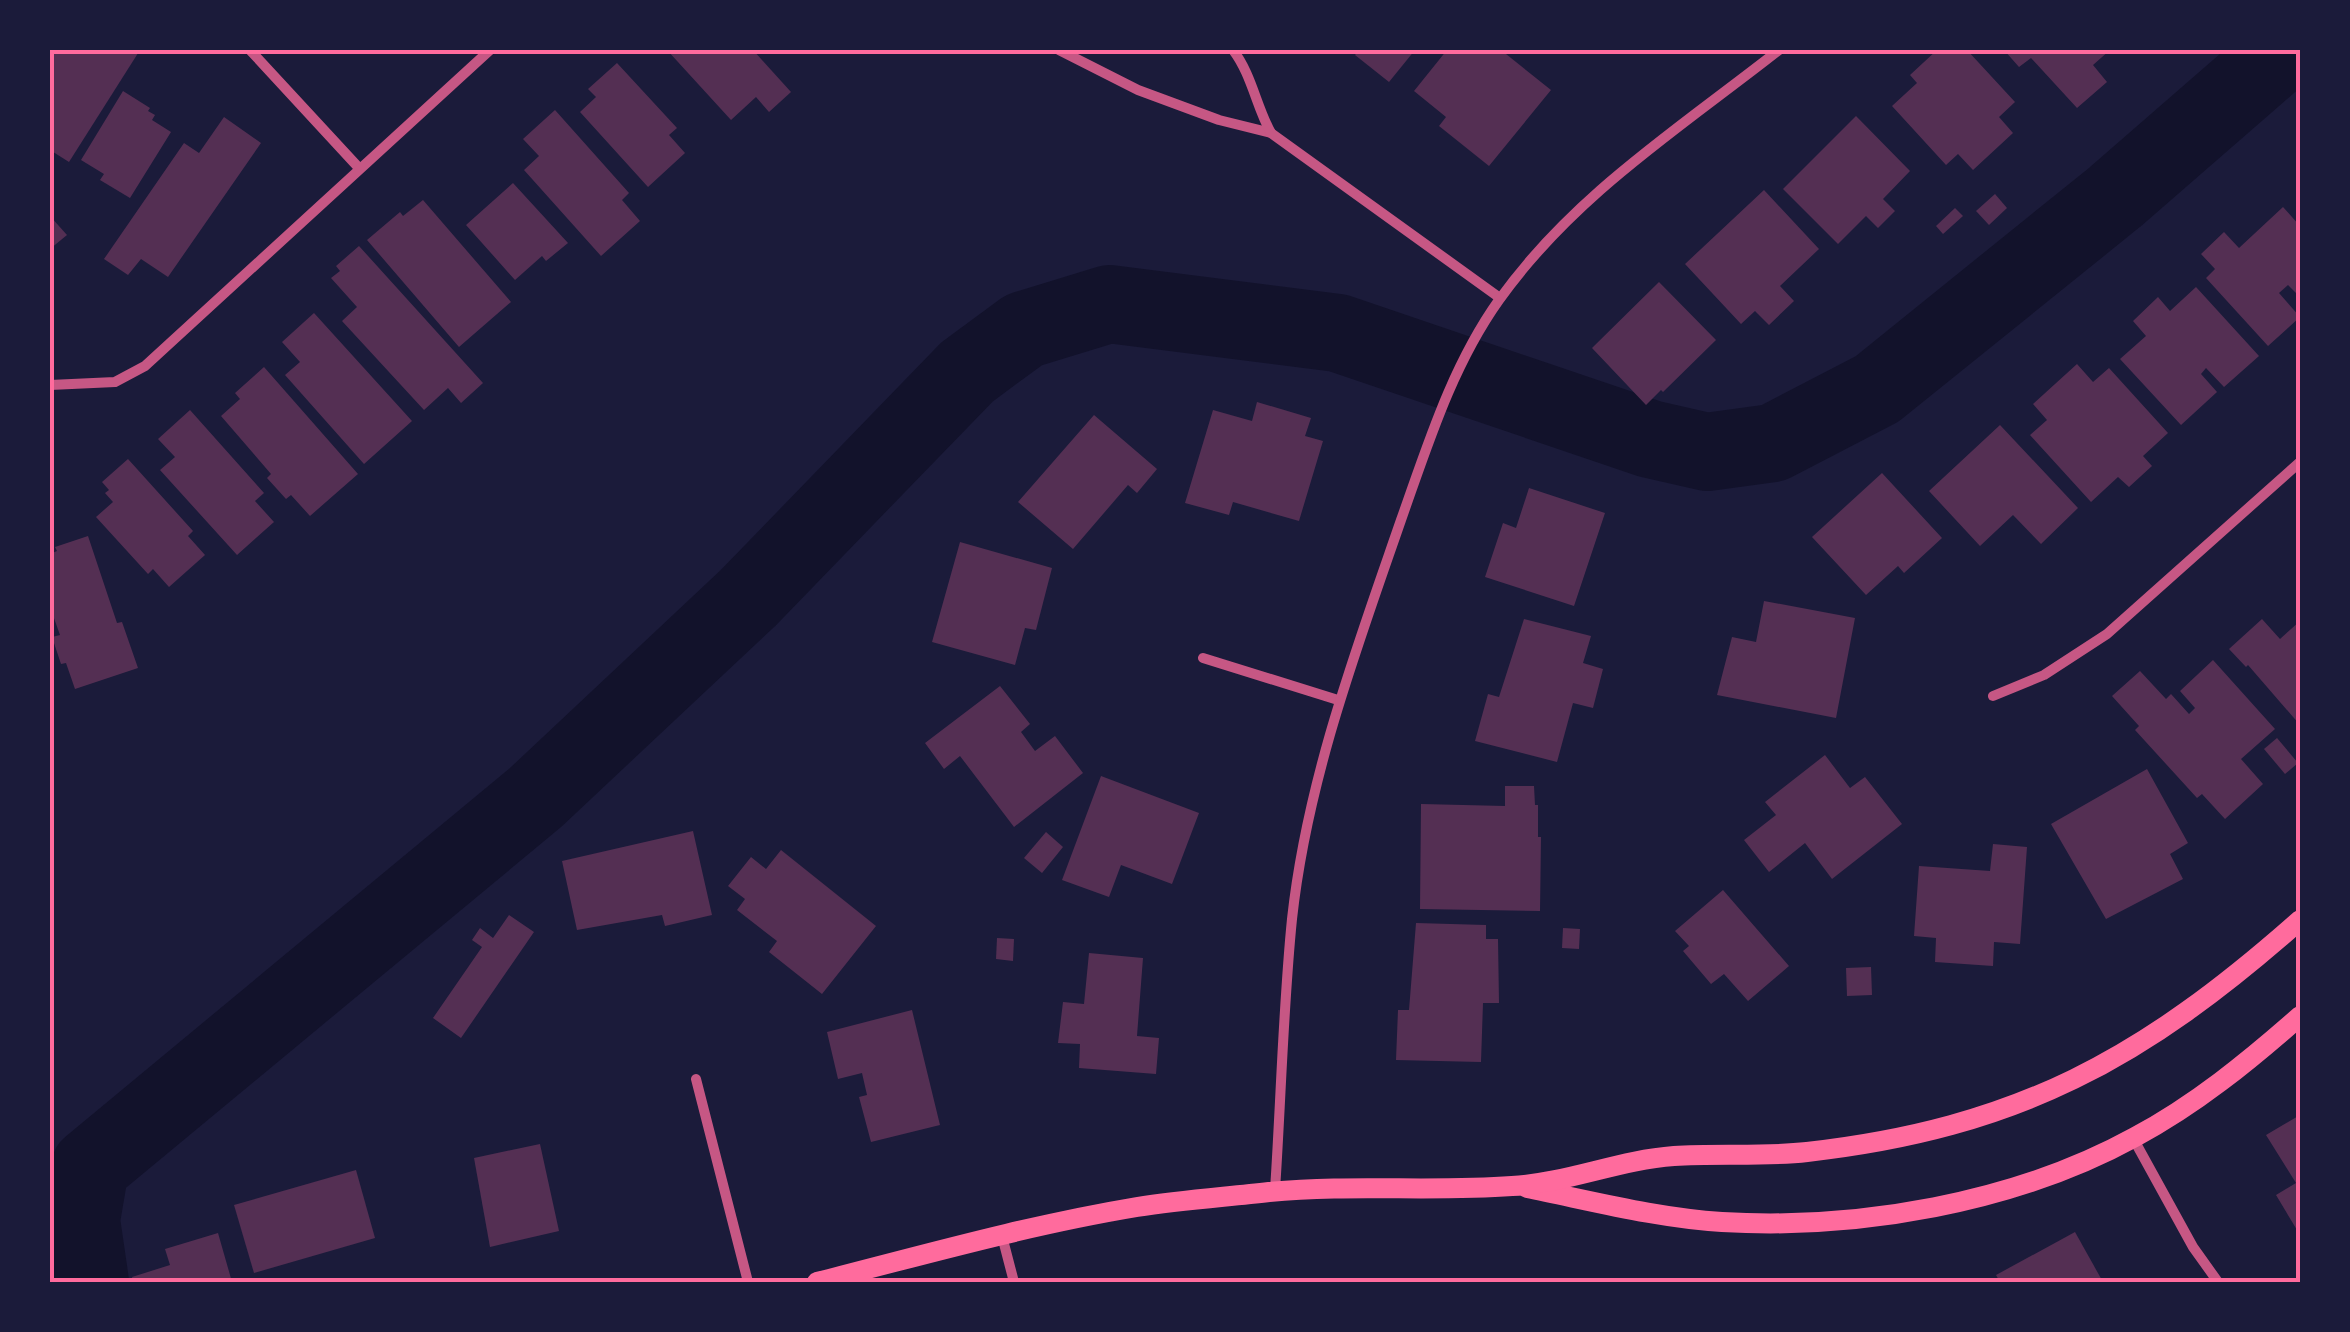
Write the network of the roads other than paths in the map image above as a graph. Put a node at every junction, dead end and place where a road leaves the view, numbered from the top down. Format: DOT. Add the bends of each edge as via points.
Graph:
graph roads {
  1 [pos="250,50"];
  2 [pos="490,50"];
  3 [pos="1059,50"];
  4 [pos="1233,50"];
  5 [pos="1779,50"];
  6 [pos="1271,133"];
  7 [pos="359,168"];
  8 [pos="1500,298"];
  9 [pos="50,385"];
  10 [pos="2300,462"];
  11 [pos="1203,658"];
  12 [pos="1994,696"];
  13 [pos="1338,700"];
  14 [pos="2300,920"];
  15 [pos="2300,1016"];
  16 [pos="696,1079"];
  17 [pos="2134,1138"];
  18 [pos="1516,1186"];
  19 [pos="1275,1192"];
  20 [pos="1002,1236"];
  21 [pos="748,1282"];
  22 [pos="817,1282"];
  23 [pos="1014,1282"];
  24 [pos="2218,1282"];
  1 -- 7 [label="street"];
  2 -- 7 [label="street"];
  3 -- 6 [label="street" via="1138,90"];
  4 -- 6 [label="street"];
  5 -- 8 [label="street" via="1613,176"];
  6 -- 8 [label="street"];
  7 -- 9 [label="street" via="146,366 116,382"];
  8 -- 13 [label="street" via="1439,412"];
  10 -- 12 [label="street" via="2108,634 2044,675"];
  11 -- 13 [label="street"];
  13 -- 19 [label="street" via="1292,917"];
  14 -- 18 [label="main road" via="2170,1026 2104,1066 1994,1114 1874,1142 1803,1152 1670,1156"];
  15 -- 17 [label="main road" via="2250,1059"];
  16 -- 21 [label="street"];
  17 -- 18 [label="main road" via="2026,1184 1927,1208 1832,1221 1704,1220"];
  17 -- 24 [label="street"];
  18 -- 19 [label="main road"];
  19 -- 20 [label="main road" via="1137,1207"];
  20 -- 22 [label="main road"];
  20 -- 23 [label="street"];
}
